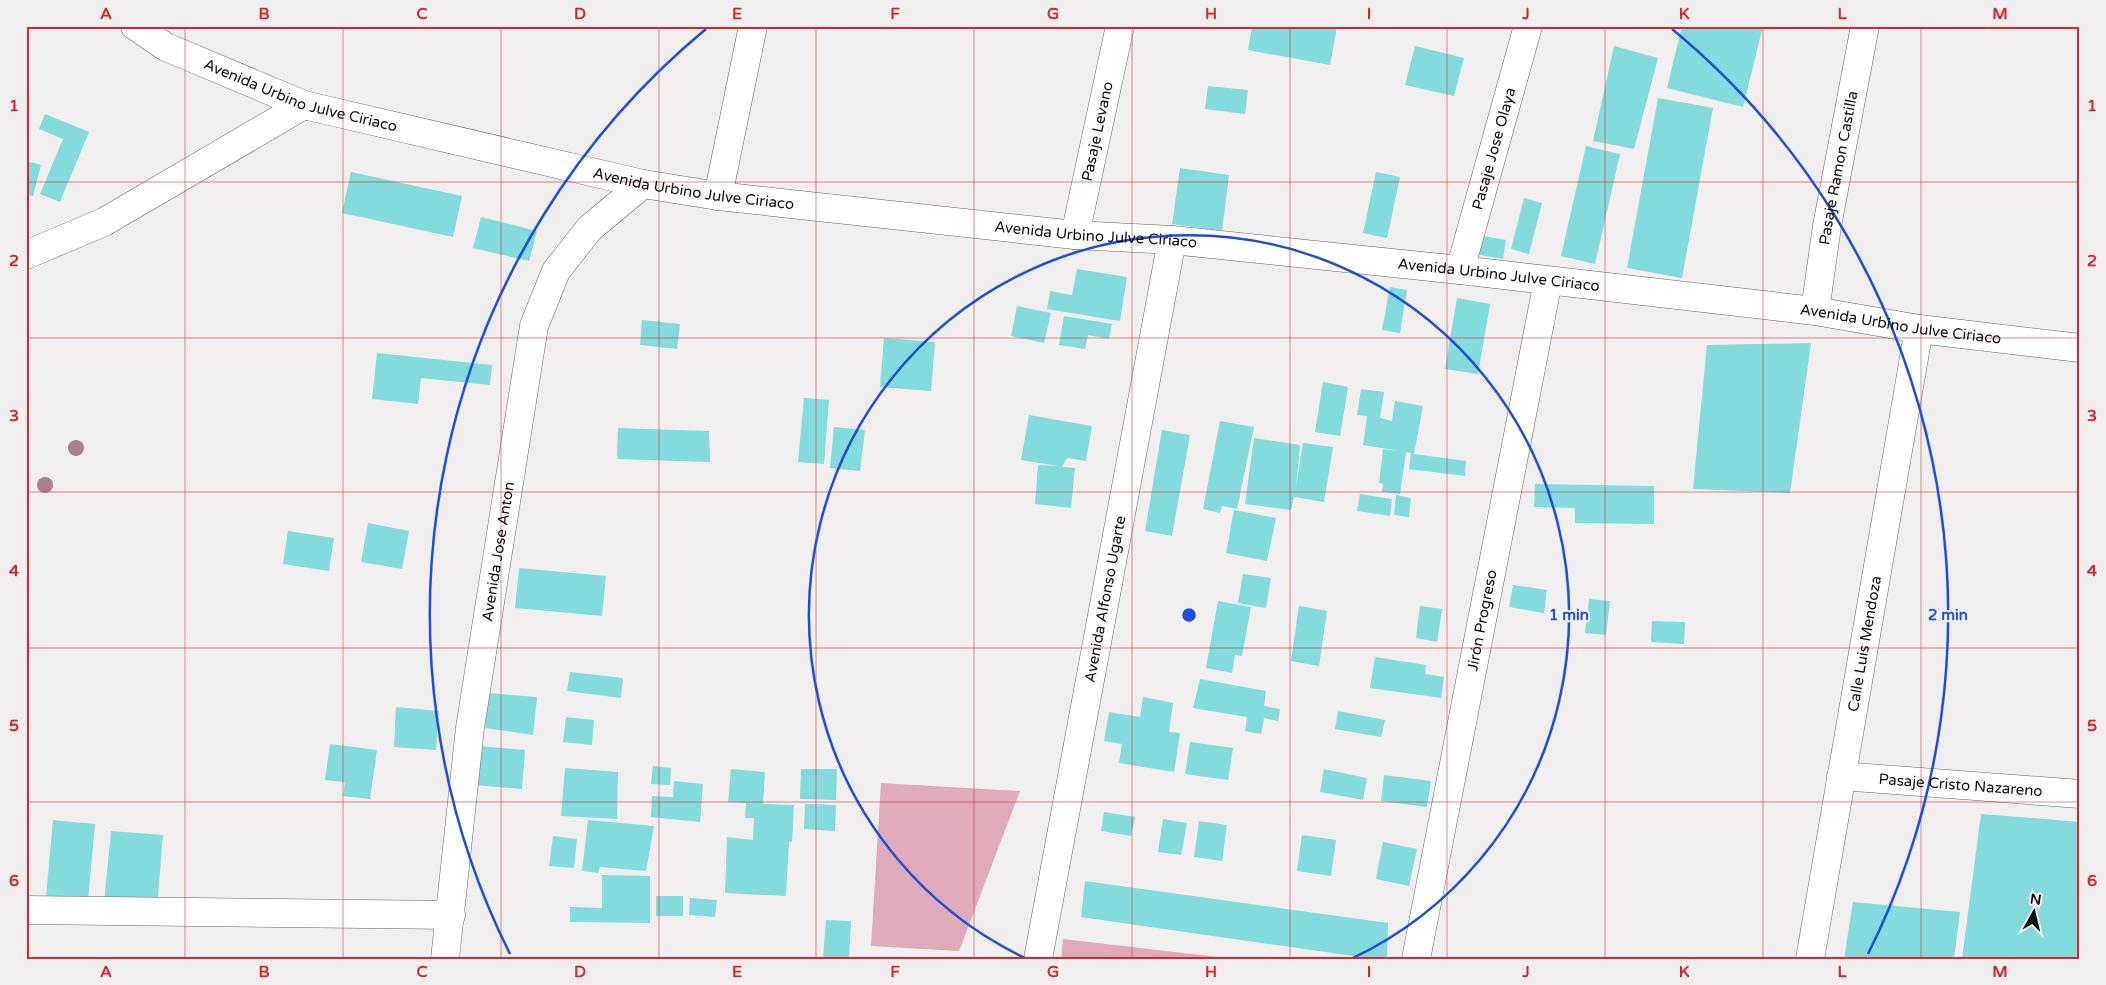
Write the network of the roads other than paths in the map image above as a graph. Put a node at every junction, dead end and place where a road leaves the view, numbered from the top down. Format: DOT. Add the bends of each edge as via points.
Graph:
graph roads {
  1 [pos="136,26"];
  2 [pos="753,26"];
  3 [pos="1120,26"];
  4 [pos="1528,26"];
  5 [pos="1865,26"];
  6 [pos="304,106"];
  7 [pos="643,184"];
  8 [pos="718,196"];
  9 [pos="1075,235"];
  10 [pos="1172,240"];
  11 [pos="26,255"];
  12 [pos="1460,270"];
  13 [pos="1548,281"];
  14 [pos="1815,311"];
  15 [pos="1919,329"];
  16 [pos="2080,348"];
  17 [pos="1841,776"];
  18 [pos="2080,794"];
  19 [pos="26,910"];
  20 [pos="451,914"];
  21 [pos="445,959"];
  22 [pos="1038,959"];
  23 [pos="1416,959"];
  24 [pos="1810,959"];
  1 -- 6 [label="street, Avenida Urbino Julve Ciriaco" via="166,48"];
  2 -- 8 [label="street"];
  3 -- 9 [label="street, Pasaje Levano"];
  4 -- 12 [label="street, Pasaje Jose Olaya"];
  5 -- 14 [label="street, Pasaje Ramon Castilla" via="1827,226"];
  6 -- 7 [label="street, Avenida Urbino Julve Ciriaco"];
  6 -- 11 [label="street" via="104,222"];
  7 -- 8 [label="street, Avenida Urbino Julve Ciriaco"];
  7 -- 20 [label="street, Avenida Jose Anton" via="590,228 556,271 534,326 470,728"];
  8 -- 9 [label="street, Avenida Urbino Julve Ciriaco"];
  9 -- 10 [label="street, Avenida Urbino Julve Ciriaco"];
  10 -- 12 [label="street, Avenida Urbino Julve Ciriaco"];
  10 -- 22 [label="street, Avenida Alfonso Ugarte"];
  12 -- 13 [label="street, Avenida Urbino Julve Ciriaco"];
  13 -- 14 [label="street, Avenida Urbino Julve Ciriaco"];
  13 -- 23 [label="street, Jirón Progreso"];
  14 -- 15 [label="street, Avenida Urbino Julve Ciriaco"];
  15 -- 16 [label="street, Avenida Urbino Julve Ciriaco"];
  15 -- 17 [label="street, Calle Luis Mendoza"];
  17 -- 18 [label="street, Pasaje Cristo Nazareno"];
  17 -- 24 [label="street, Calle Luis Mendoza"];
  19 -- 20 [label="street"];
  20 -- 21 [label="street, Avenida Jose Anton"];
}
